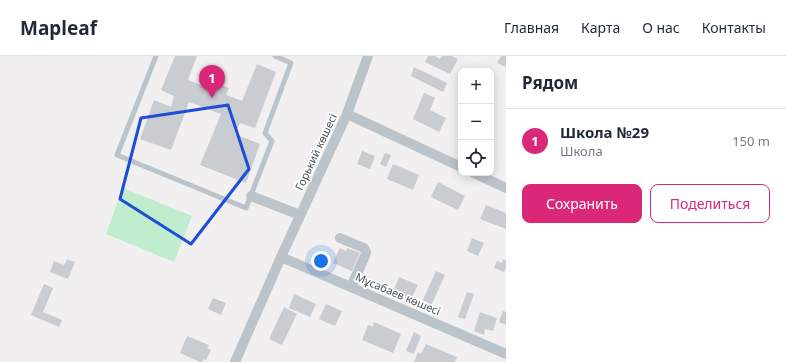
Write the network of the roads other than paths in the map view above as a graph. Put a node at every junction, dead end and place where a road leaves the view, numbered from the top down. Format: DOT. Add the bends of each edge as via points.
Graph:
graph roads {
  1 [pos="156,56"];
  2 [pos="275,56"];
  3 [pos="368,56"];
  4 [pos="347,114"];
  5 [pos="458,166"];
  6 [pos="480,176"];
  7 [pos="506,188"];
  8 [pos="251,196"];
  9 [pos="300,215"];
  10 [pos="340,238"];
  11 [pos="281,257"];
  12 [pos="351,287"];
  13 [pos="506,354"];
  14 [pos="235,362"];
  1 -- 8 [label="lane" via="117,155 246,208"];
  2 -- 8 [label="lane" via="291,63 265,133 272,141"];
  3 -- 4 [label="street, Горький көшесі"];
  4 -- 5 [label="street"];
  4 -- 9 [label="street, Горький көшесі"];
  6 -- 7 [label="street"];
  8 -- 9 [label="street"];
  9 -- 11 [label="street, Горький көшесі"];
  10 -- 12 [label="street" via="364,248 366,252"];
  11 -- 12 [label="street, Мұсабаев көшесі"];
  11 -- 14 [label="street, Горький көшесі"];
  12 -- 13 [label="street, Мұсабаев көшесі"];
}
